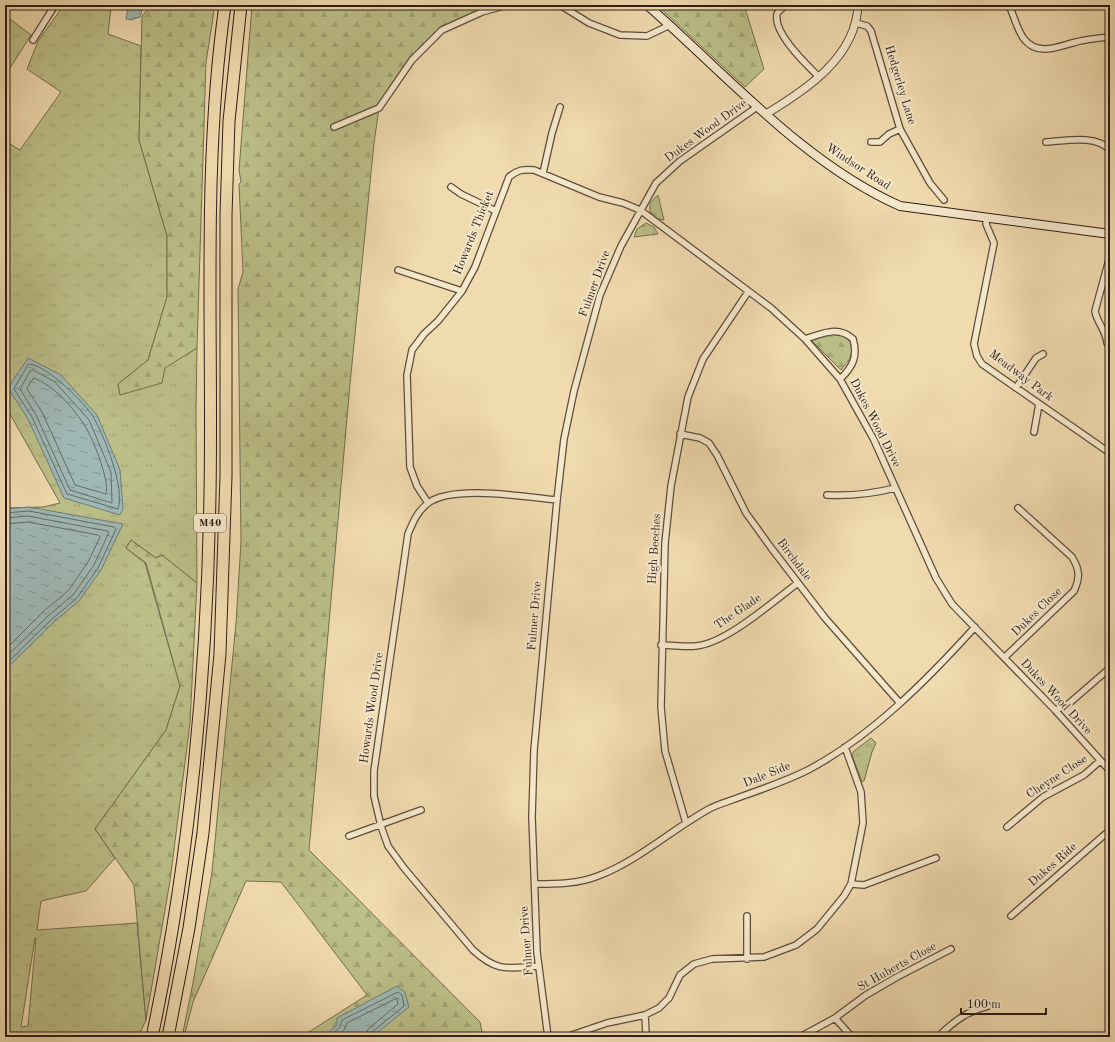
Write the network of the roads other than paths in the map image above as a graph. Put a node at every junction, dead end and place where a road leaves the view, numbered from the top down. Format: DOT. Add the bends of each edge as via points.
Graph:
graph roads {
  1 [pos="55,5"];
  2 [pos="225,5"];
  3 [pos="241,5"];
  4 [pos="507,5"];
  5 [pos="560,5"];
  6 [pos="647,5"];
  7 [pos="785,5"];
  8 [pos="858,5"];
  9 [pos="1009,5"];
  10 [pos="856,23"];
  11 [pos="670,25"];
  12 [pos="1110,37"];
  13 [pos="33,40"];
  14 [pos="818,76"];
  15 [pos="560,107"];
  16 [pos="757,107"];
  17 [pos="766,114"];
  18 [pos="334,127"];
  19 [pos="900,129"];
  20 [pos="871,142"];
  21 [pos="1046,142"];
  22 [pos="1110,150"];
  23 [pos="543,173"];
  24 [pos="451,187"];
  25 [pos="944,200"];
  26 [pos="640,210"];
  27 [pos="496,211"];
  28 [pos="987,217"];
  29 [pos="1110,234"];
  30 [pos="1110,256"];
  31 [pos="398,270"];
  32 [pos="462,291"];
  33 [pos="748,292"];
  34 [pos="805,339"];
  35 [pos="1107,343"];
  36 [pos="1043,354"];
  37 [pos="840,379"];
  38 [pos="1016,388"];
  39 [pos="1038,404"];
  40 [pos="1034,432"];
  41 [pos="680,434"];
  42 [pos="1110,454"];
  43 [pos="895,488"];
  44 [pos="826,495"];
  45 [pos="557,500"];
  46 [pos="428,503"];
  47 [pos="1018,508"];
  48 [pos="798,583"];
  49 [pos="975,627"];
  50 [pos="661,645"];
  51 [pos="1005,658"];
  52 [pos="1110,668"];
  53 [pos="899,702"];
  54 [pos="1055,710"];
  55 [pos="845,747"];
  56 [pos="1100,761"];
  57 [pos="1110,772"];
  58 [pos="421,810"];
  59 [pos="686,823"];
  60 [pos="381,826"];
  61 [pos="1007,827"];
  62 [pos="1110,830"];
  63 [pos="349,836"];
  64 [pos="936,858"];
  65 [pos="535,884"];
  66 [pos="851,884"];
  67 [pos="747,916"];
  68 [pos="1011,916"];
  69 [pos="951,949"];
  70 [pos="747,959"];
  71 [pos="539,966"];
  72 [pos="988,1006"];
  73 [pos="645,1015"];
  74 [pos="835,1018"];
  75 [pos="646,1034"];
  76 [pos="152,1037"];
  77 [pos="168,1037"];
  78 [pos="548,1037"];
  79 [pos="566,1037"];
  80 [pos="800,1037"];
  81 [pos="852,1037"];
  82 [pos="940,1037"];
  1 -- 13 [label="street"];
  2 -- 76 [label="highway, M40" via="218,54 212,144 210,491 206,628 190,808 170,942"];
  3 -- 77 [label="highway, M40" via="229,121 226,215 226,476 220,654 203,833 189,928"];
  4 -- 18 [label="street" via="482,12 442,30 412,60 379,108"];
  5 -- 11 [label="street" via="589,23 620,36 647,36"];
  6 -- 11 [label="main road, Windsor Road"];
  7 -- 14 [label="street" via="776,16 786,41"];
  8 -- 10 [label="street"];
  9 -- 12 [label="street" via="1025,40 1034,47 1052,49"];
  10 -- 14 [label="street" via="845,49"];
  10 -- 19 [label="street, Hedgerley Lane" via="867,26 874,38"];
  11 -- 16 [label="main road, Windsor Road"];
  14 -- 17 [label="street" via="794,97"];
  15 -- 23 [label="street"];
  16 -- 17 [label="main road, Windsor Road"];
  16 -- 26 [label="street, Dukes Wood Drive" via="680,160 656,183"];
  17 -- 28 [label="main road, Windsor Road" via="817,155 874,194 900,206"];
  19 -- 20 [label="street" via="880,142"];
  19 -- 25 [label="street, Hedgerley Lane" via="930,183"];
  21 -- 22 [label="street" via="1096,141"];
  23 -- 26 [label="street, Howards Thicket" via="599,197"];
  23 -- 27 [label="street, Howards Thicket" via="523,169 515,172 509,177"];
  24 -- 27 [label="street"];
  26 -- 33 [label="street, Dukes Wood Drive"];
  26 -- 45 [label="street, Fulmer Drive" via="600,295 574,391 564,439"];
  27 -- 32 [label="street, Howards Thicket" via="475,266"];
  28 -- 29 [label="main road, Windsor Road"];
  28 -- 38 [label="street, Meadway Park" via="986,224 994,243 974,344 982,364"];
  30 -- 35 [label="street" via="1095,311 1106,334"];
  31 -- 32 [label="street"];
  32 -- 46 [label="street, Howards Thicket" via="412,350 407,374 410,467 417,486"];
  33 -- 34 [label="street, Dukes Wood Drive" via="771,308"];
  33 -- 41 [label="street, High Beeches" via="703,359 688,397"];
  34 -- 37 [label="street, Dukes Wood Drive"];
  34 -- 37 [label="street" via="832,331 842,332 853,339 856,357"];
  36 -- 38 [label="street" via="1036,358"];
  37 -- 43 [label="street, Dukes Wood Drive" via="863,417"];
  38 -- 39 [label="street, Meadway Park"];
  39 -- 40 [label="street"];
  39 -- 42 [label="street, Meadway Park"];
  41 -- 48 [label="street, Birchdale" via="700,438 709,443 746,513"];
  41 -- 50 [label="street, High Beeches" via="665,543"];
  43 -- 44 [label="street" via="873,494"];
  43 -- 49 [label="street, Dukes Wood Drive" via="936,578 952,604"];
  45 -- 46 [label="street, Howards Wood Drive" via="460,492 443,495"];
  45 -- 65 [label="street, Fulmer Drive" via="534,750 532,817"];
  46 -- 60 [label="street, Howards Wood Drive" via="416,515 407,542 374,771 374,796"];
  47 -- 51 [label="street, Dukes Close" via="1072,557 1078,567 1079,579 1074,592"];
  48 -- 50 [label="street, The Glade" via="728,634 714,641 696,646"];
  48 -- 53 [label="street, Birchdale"];
  49 -- 51 [label="street, Dukes Wood Drive"];
  49 -- 53 [label="street, Dale Side" via="935,671"];
  50 -- 59 [label="street, High Beeches" via="660,707 665,752"];
  51 -- 54 [label="street, Dukes Wood Drive"];
  52 -- 54 [label="street" via="1066,706"];
  53 -- 55 [label="street, Dale Side"];
  54 -- 56 [label="street, Dukes Wood Drive"];
  55 -- 59 [label="street, Dale Side" via="807,770 768,788 711,808"];
  55 -- 66 [label="street" via="862,792 863,823"];
  56 -- 57 [label="street, Dukes Wood Drive"];
  56 -- 61 [label="street, Cheyne Close" via="1084,775 1043,797"];
  58 -- 60 [label="street"];
  59 -- 65 [label="street, Dale Side" via="626,864 596,877 566,884"];
  60 -- 63 [label="street"];
  60 -- 71 [label="street, Howards Wood Drive" via="388,846 404,868 485,961 501,968"];
  62 -- 68 [label="street, Dukes Ride"];
  64 -- 66 [label="street" via="864,885"];
  65 -- 71 [label="street, Fulmer Drive"];
  66 -- 70 [label="street" via="817,929 801,941 764,957"];
  67 -- 70 [label="street"];
  69 -- 74 [label="street, St Huberts Close" via="866,995"];
  70 -- 73 [label="street" via="712,959 694,964 680,975 669,998 659,1008"];
  71 -- 78 [label="street, Fulmer Drive"];
  72 -- 82 [label="street" via="959,1017"];
  73 -- 75 [label="street"];
  73 -- 79 [label="street" via="607,1023"];
  74 -- 80 [label="street, St Huberts Close"];
  74 -- 81 [label="street"];
}
